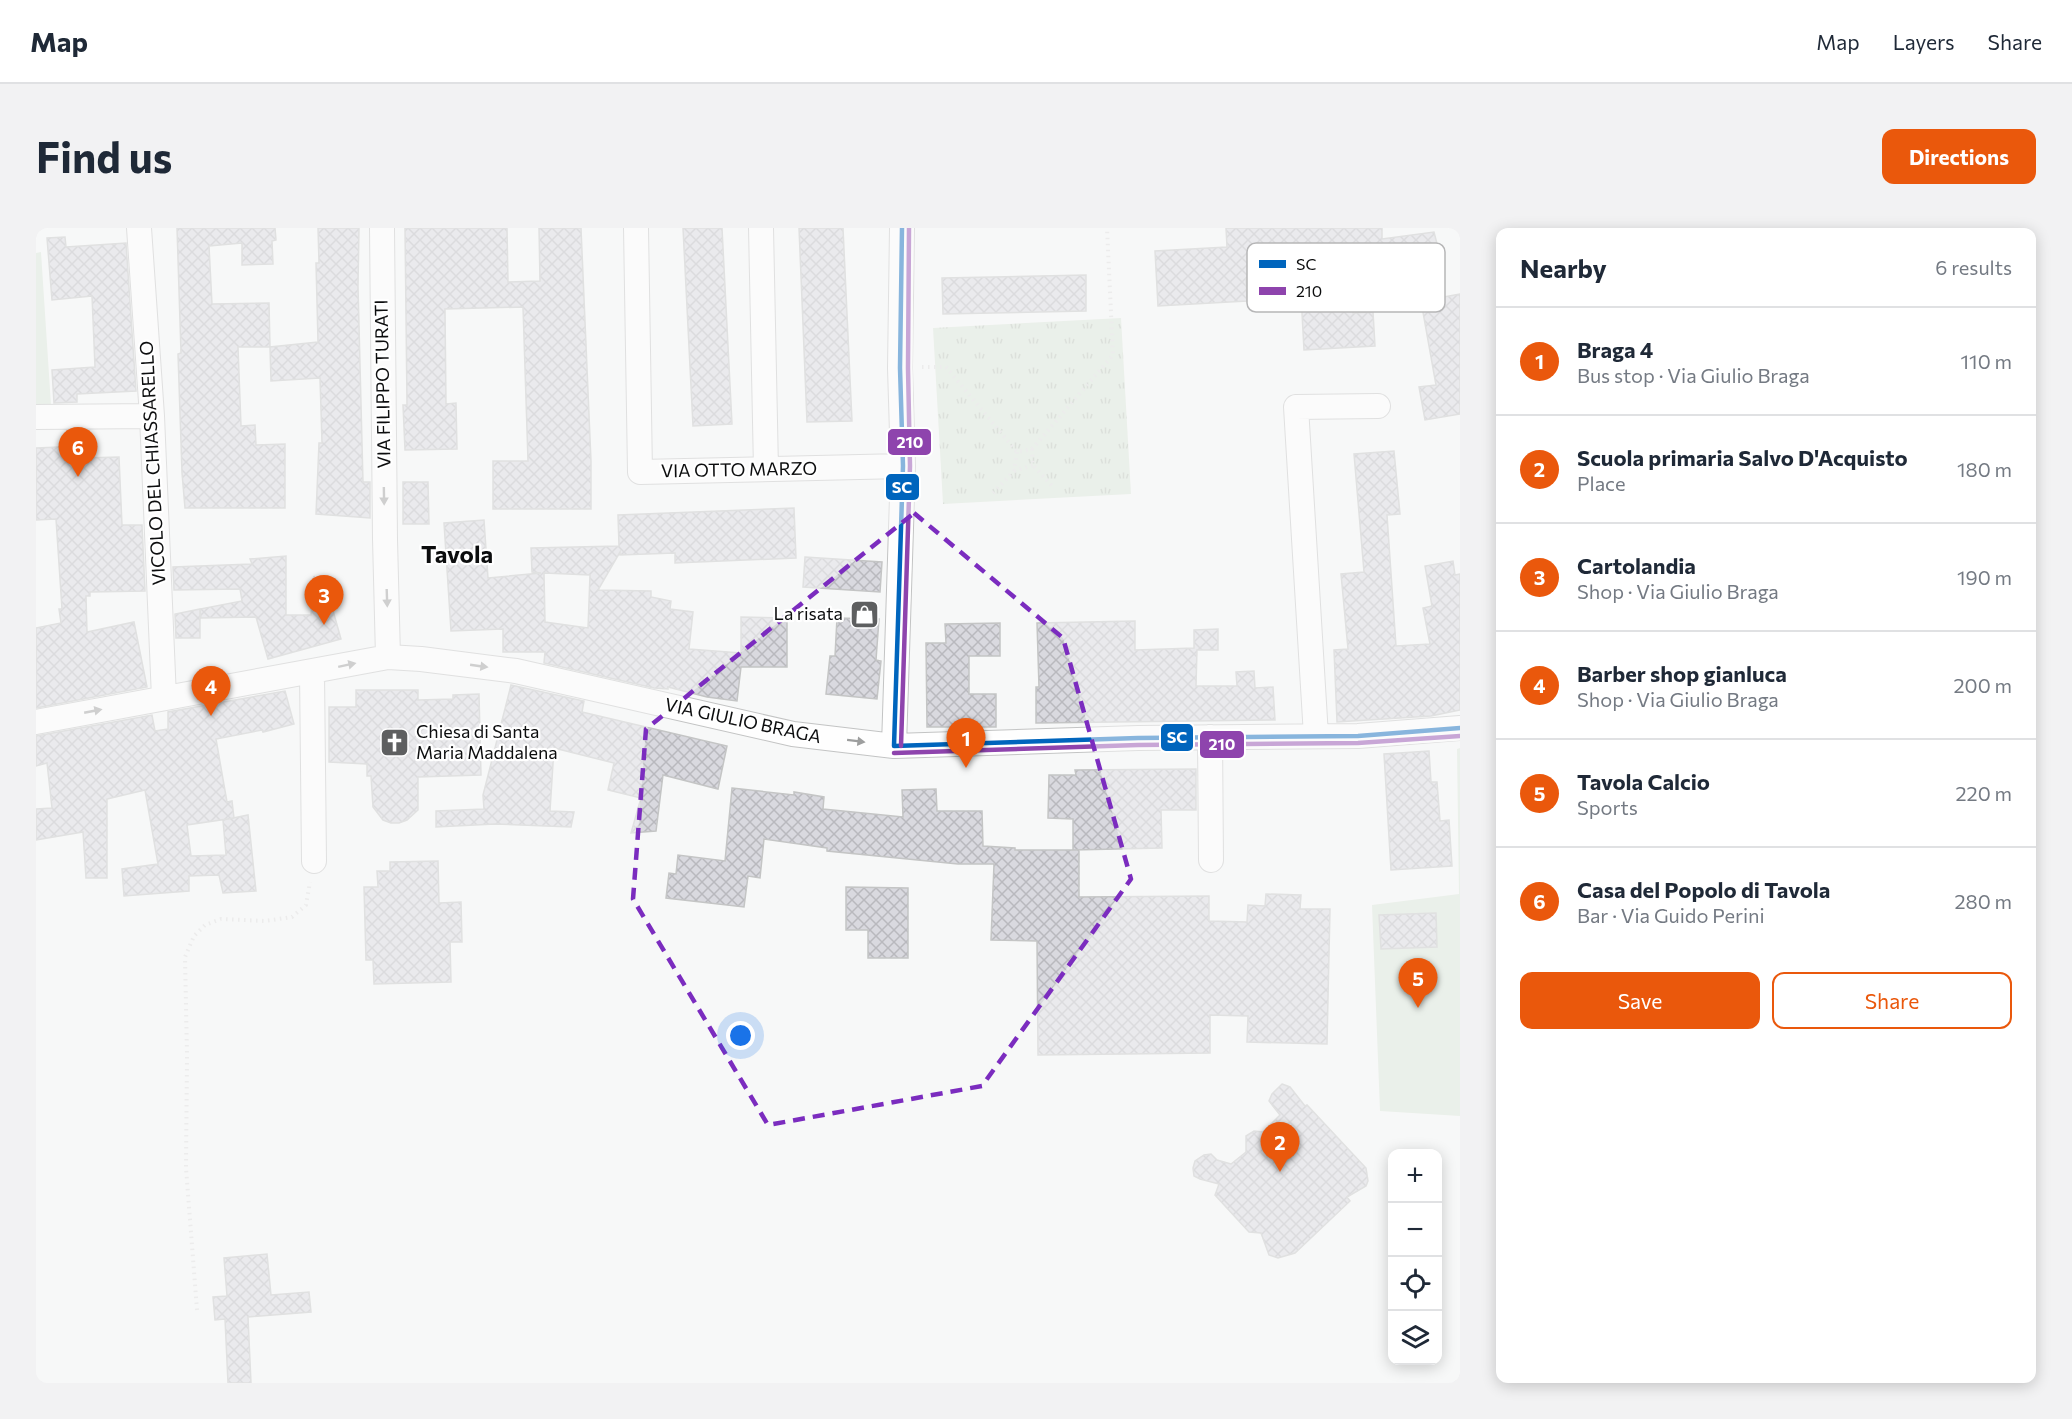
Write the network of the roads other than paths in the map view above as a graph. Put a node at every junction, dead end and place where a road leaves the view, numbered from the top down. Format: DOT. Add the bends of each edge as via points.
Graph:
graph roads {
  1 [pos="140,228"];
  2 [pos="382,228"];
  3 [pos="636,228"];
  4 [pos="761,228"];
  5 [pos="902,228"];
  6 [pos="1378,406"];
  7 [pos="152,416"];
  8 [pos="36,417"];
  9 [pos="903,466"];
  10 [pos="766,469"];
  11 [pos="388,657"];
  12 [pos="312,672"];
  13 [pos="164,698"];
  14 [pos="36,722"];
  15 [pos="1460,728"];
  16 [pos="1316,736"];
  17 [pos="1210,737"];
  18 [pos="894,746"];
  19 [pos="1211,860"];
  20 [pos="314,861"];
  1 -- 7 [label="street, VICOLO DEL CHIASSARELLO"];
  2 -- 11 [label="street, VIA FILIPPO TURATI, one-way"];
  3 -- 10 [label="street, VIA OTTO MARZO" via="640,472"];
  4 -- 10 [label="street"];
  5 -- 9 [label="street"];
  6 -- 16 [label="street" via="1296,407"];
  7 -- 8 [label="street"];
  7 -- 13 [label="street, VICOLO DEL CHIASSARELLO"];
  9 -- 10 [label="street, VIA OTTO MARZO"];
  9 -- 18 [label="street"];
  12 -- 11 [label="street, VIA GIULIO BRAGA, one-way"];
  11 -- 18 [label="street, VIA GIULIO BRAGA, one-way" via="516,671 793,734"];
  12 -- 13 [label="street, VIA GIULIO BRAGA"];
  12 -- 20 [label="street"];
  14 -- 13 [label="street, VIA GIULIO BRAGA, one-way"];
  15 -- 16 [label="street, VIA GIULIO BRAGA"];
  16 -- 17 [label="street, VIA GIULIO BRAGA"];
  17 -- 18 [label="street, VIA GIULIO BRAGA"];
  17 -- 19 [label="street"];
}
